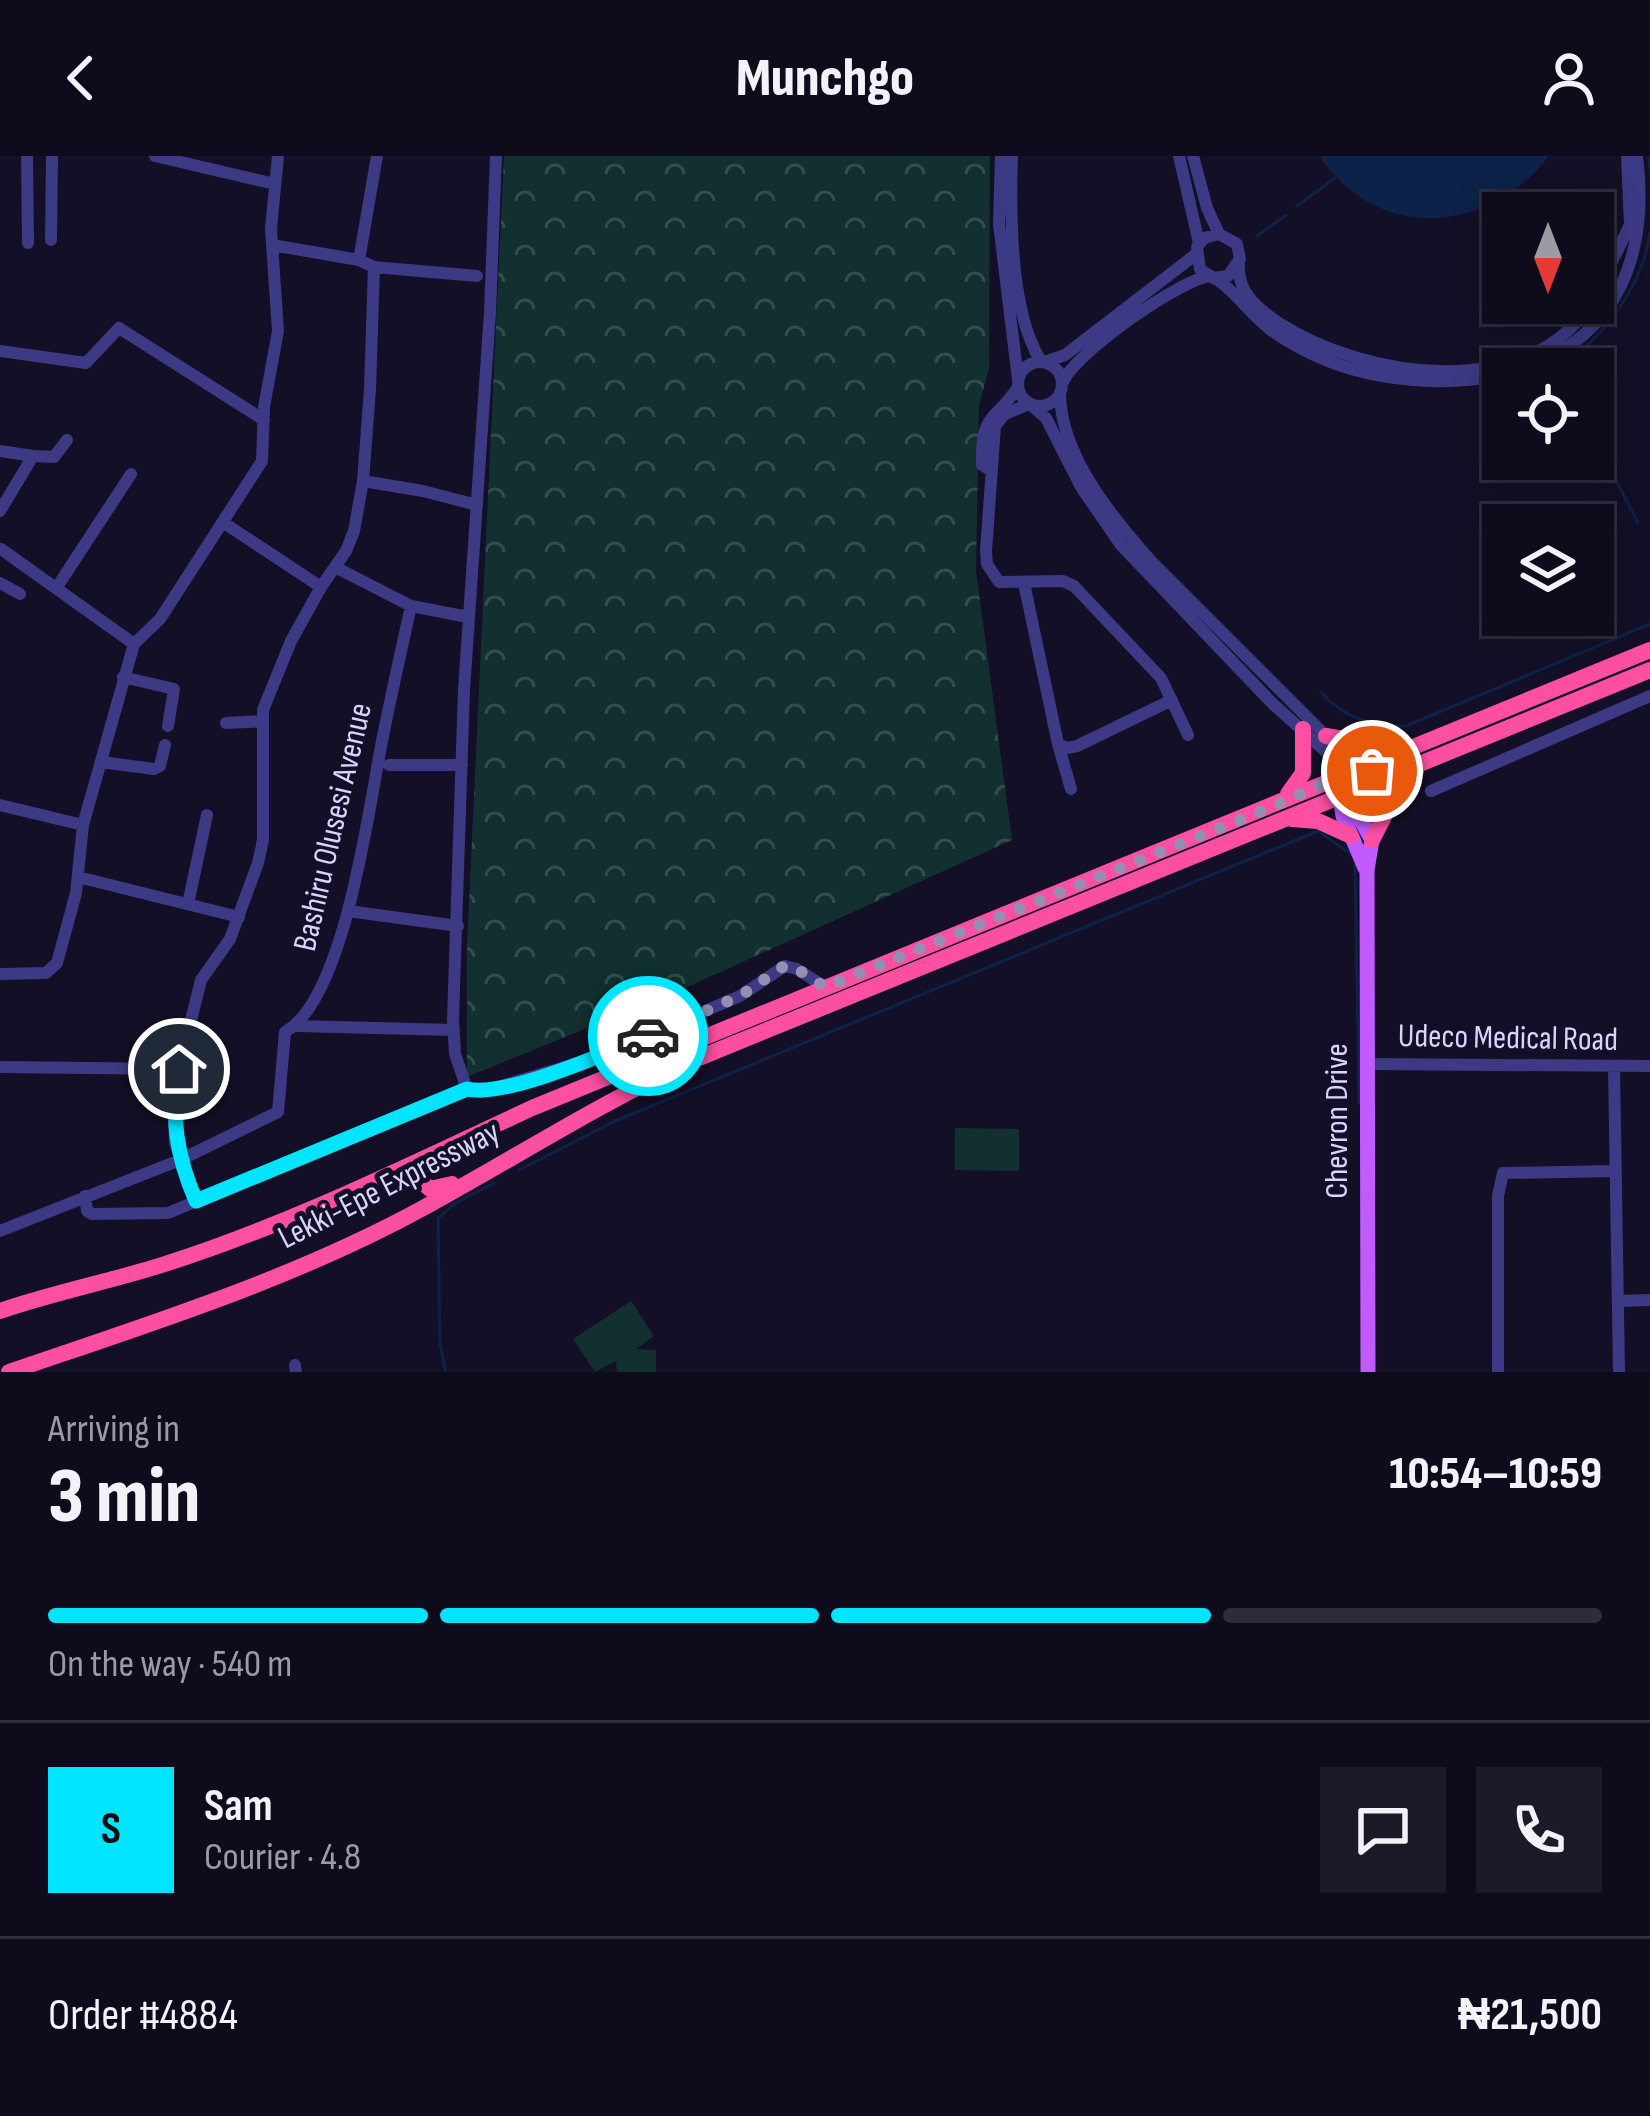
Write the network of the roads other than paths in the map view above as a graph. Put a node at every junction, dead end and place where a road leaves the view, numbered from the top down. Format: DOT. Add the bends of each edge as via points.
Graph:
graph roads {
  1 [pos="27,156"];
  2 [pos="52,156"];
  3 [pos="155,156"];
  4 [pos="278,156"];
  5 [pos="377,156"];
  6 [pos="496,156"];
  7 [pos="1000,156"];
  8 [pos="1012,156"];
  9 [pos="1179,156"];
  10 [pos="1193,156"];
  11 [pos="1628,156"];
  12 [pos="1637,156"];
  13 [pos="275,184"];
  14 [pos="1219,234"];
  15 [pos="51,240"];
  16 [pos="28,243"];
  17 [pos="272,245"];
  18 [pos="1197,249"];
  19 [pos="1614,257"];
  20 [pos="359,260"];
  21 [pos="1239,264"];
  22 [pos="374,267"];
  23 [pos="477,276"];
  24 [pos="1212,277"];
  25 [pos="1575,324"];
  26 [pos="1567,348"];
  27 [pos="0,351"];
  28 [pos="1043,362"];
  29 [pos="1482,376"];
  30 [pos="1018,382"];
  31 [pos="1062,388"];
  32 [pos="1030,404"];
  33 [pos="264,420"];
  34 [pos="67,440"];
  35 [pos="0,451"];
  36 [pos="33,456"];
  37 [pos="989,470"];
  38 [pos="131,474"];
  39 [pos="363,482"];
  40 [pos="477,505"];
  41 [pos="0,511"];
  42 [pos="224,524"];
  43 [pos="1,549"];
  44 [pos="334,566"];
  45 [pos="0,583"];
  46 [pos="1024,583"];
  47 [pos="57,587"];
  48 [pos="321,587"];
  49 [pos="20,594"];
  50 [pos="411,606"];
  51 [pos="468,617"];
  52 [pos="134,644"];
  53 [pos="1650,650"];
  54 [pos="1650,670"];
  55 [pos="123,677"];
  56 [pos="1650,696"];
  57 [pos="1172,700"];
  58 [pos="1514,706"];
  59 [pos="262,722"];
  60 [pos="226,723"];
  61 [pos="168,726"];
  62 [pos="1303,729"];
  63 [pos="1187,735"];
  64 [pos="1326,736"];
  65 [pos="1058,744"];
  66 [pos="165,746"];
  67 [pos="1410,747"];
  68 [pos="1432,758"];
  69 [pos="100,762"];
  70 [pos="389,765"];
  71 [pos="463,765"];
  72 [pos="1346,784"];
  73 [pos="1071,789"];
  74 [pos="1431,791"];
  75 [pos="0,805"];
  76 [pos="1279,813"];
  77 [pos="207,815"];
  78 [pos="83,825"];
  79 [pos="1351,836"];
  80 [pos="1372,840"];
  81 [pos="1220,846"];
  82 [pos="1367,870"];
  83 [pos="78,878"];
  84 [pos="188,904"];
  85 [pos="348,910"];
  86 [pos="239,916"];
  87 [pos="458,926"];
  88 [pos="798,970"];
  89 [pos="0,974"];
  90 [pos="825,987"];
  91 [pos="798,998"];
  92 [pos="296,1026"];
  93 [pos="454,1030"];
  94 [pos="1366,1064"];
  95 [pos="1614,1066"];
  96 [pos="1650,1066"];
  97 [pos="0,1067"];
  98 [pos="179,1069"];
  99 [pos="467,1089"];
  100 [pos="479,1132"];
  101 [pos="180,1160"];
  102 [pos="1616,1171"];
  103 [pos="478,1174"];
  104 [pos="86,1196"];
  105 [pos="196,1201"];
  106 [pos="0,1231"];
  107 [pos="1650,1300"];
  108 [pos="1619,1301"];
  109 [pos="0,1311"];
  110 [pos="9,1372"];
  111 [pos="1369,1372"];
  112 [pos="1498,1372"];
  113 [pos="1619,1372"];
  1 -- 16 [label="street"];
  2 -- 15 [label="street"];
  3 -- 13 [label="street"];
  4 -- 13 [label="street"];
  5 -- 20 [label="street"];
  6 -- 40 [label="street"];
  7 -- 30 [label="street" via="999,224"];
  8 -- 28 [label="street" via="1016,271 1026,326"];
  9 -- 18 [label="street"];
  10 -- 14 [label="street"];
  11 -- 19 [label="street" via="1630,225"];
  12 -- 26 [label="street" via="1642,212 1628,271 1585,335"];
  13 -- 17 [label="street"];
  14 -- 18 [label="street"];
  14 -- 21 [label="street" via="1237,244"];
  17 -- 20 [label="street"];
  17 -- 33 [label="street" via="278,331"];
  18 -- 24 [label="street" via="1200,269"];
  18 -- 28 [label="street" via="1066,355"];
  20 -- 22 [label="street"];
  21 -- 24 [label="street" via="1228,276"];
  21 -- 25 [label="street" via="1250,298 1283,326 1336,352 1415,370 1463,370 1537,352"];
  22 -- 23 [label="street"];
  22 -- 39 [label="street"];
  24 -- 29 [label="street" via="1271,330 1353,370 1421,382"];
  24 -- 31 [label="street" via="1193,280 1137,317 1070,368"];
  27 -- 33 [label="street" via="86,363 119,328"];
  28 -- 30 [label="street" via="1026,366"];
  28 -- 31 [label="street" via="1057,368"];
  30 -- 32 [label="street"];
  30 -- 37 [label="street" via="982,433"];
  31 -- 32 [label="street" via="1051,404"];
  31 -- 64 [label="street" via="1072,444 1121,525"];
  32 -- 37 [label="street" via="994,426"];
  32 -- 62 [label="street" via="1121,545"];
  33 -- 42 [label="street" via="262,460"];
  34 -- 36 [label="street" via="54,457"];
  35 -- 36 [label="street"];
  36 -- 41 [label="street"];
  37 -- 46 [label="street" via="987,564 999,582"];
  38 -- 47 [label="street"];
  39 -- 40 [label="street"];
  39 -- 44 [label="street" via="354,531"];
  40 -- 51 [label="street"];
  42 -- 48 [label="street"];
  42 -- 52 [label="street"];
  43 -- 47 [label="street"];
  44 -- 48 [label="street"];
  44 -- 50 [label="street"];
  45 -- 49 [label="street"];
  46 -- 57 [label="street" via="1074,586 1161,678"];
  46 -- 65 [label="street"];
  47 -- 52 [label="street"];
  48 -- 59 [label="street"];
  50 -- 51 [label="street"];
  50 -- 85 [label="street, Bashiru Olusesi Avenue"];
  51 -- 71 [label="street"];
  52 -- 55 [label="street"];
  53 -- 58 [label="highway, Lekki-Epe Expressway"];
  54 -- 68 [label="highway, Lekki-Epe Expressway"];
  55 -- 61 [label="street" via="174,689"];
  55 -- 69 [label="street"];
  56 -- 74 [label="street"];
  57 -- 63 [label="street"];
  57 -- 65 [label="street" via="1077,746"];
  58 -- 67 [label="highway, Lekki-Epe Expressway"];
  58 -- 72 [label="highway"];
  59 -- 60 [label="street"];
  59 -- 86 [label="street" via="263,840"];
  62 -- 72 [label="street" via="1335,760"];
  62 -- 76 [label="highway" via="1303,773"];
  64 -- 67 [label="highway"];
  64 -- 72 [label="street" via="1350,760"];
  65 -- 73 [label="street"];
  66 -- 69 [label="street" via="158,768"];
  67 -- 72 [label="highway, Lekki-Epe Expressway"];
  68 -- 72 [label="highway, Lekki-Epe Expressway"];
  68 -- 80 [label="highway" via="1400,785"];
  69 -- 78 [label="street"];
  70 -- 71 [label="street"];
  71 -- 87 [label="street"];
  72 -- 76 [label="highway, Lekki-Epe Expressway"];
  72 -- 79 [label="main road, Chevron Drive"];
  72 -- 80 [label="main road"];
  72 -- 81 [label="highway"];
  75 -- 78 [label="street"];
  76 -- 79 [label="highway"];
  76 -- 81 [label="highway, Lekki-Epe Expressway"];
  76 -- 90 [label="highway, Lekki-Epe Expressway"];
  77 -- 84 [label="street"];
  78 -- 83 [label="street"];
  79 -- 82 [label="main road, Chevron Drive"];
  80 -- 82 [label="main road, Chevron Drive"];
  81 -- 103 [label="highway, Lekki-Epe Expressway" via="688,1062"];
  82 -- 94 [label="main road, Chevron Drive"];
  83 -- 84 [label="street"];
  83 -- 89 [label="street" via="57,963 46,973"];
  84 -- 86 [label="street"];
  85 -- 87 [label="street"];
  85 -- 92 [label="street, Bashiru Olusesi Avenue" via="334,956"];
  86 -- 98 [label="street" via="201,980"];
  87 -- 93 [label="street"];
  88 -- 90 [label="street"];
  88 -- 91 [label="street"];
  88 -- 99 [label="street" via="784,966 740,996 598,1057 481,1092"];
  90 -- 91 [label="highway, Lekki-Epe Expressway"];
  91 -- 100 [label="highway, Lekki-Epe Expressway"];
  92 -- 93 [label="street"];
  92 -- 101 [label="street, Bashiru Olusesi Avenue" via="285,1032 278,1112"];
  93 -- 99 [label="street"];
  94 -- 95 [label="street, Udeco Medical Road"];
  94 -- 111 [label="main road, Chevron Drive"];
  95 -- 96 [label="street, Udeco Medical Road"];
  95 -- 102 [label="street"];
  97 -- 98 [label="street"];
  98 -- 101 [label="street" via="173,1104"];
  99 -- 105 [label="street"];
  100 -- 103 [label="highway" via="424,1171 422,1182 437,1189"];
  100 -- 109 [label="highway, Lekki-Epe Expressway" via="232,1240"];
  101 -- 104 [label="street"];
  101 -- 105 [label="street"];
  102 -- 108 [label="street"];
  102 -- 112 [label="street" via="1503,1173"];
  103 -- 110 [label="highway, Lekki-Epe Expressway" via="316,1259"];
  104 -- 105 [label="street" via="87,1211 99,1215 168,1213"];
  104 -- 106 [label="street"];
  107 -- 108 [label="street"];
  108 -- 113 [label="street"];
}
